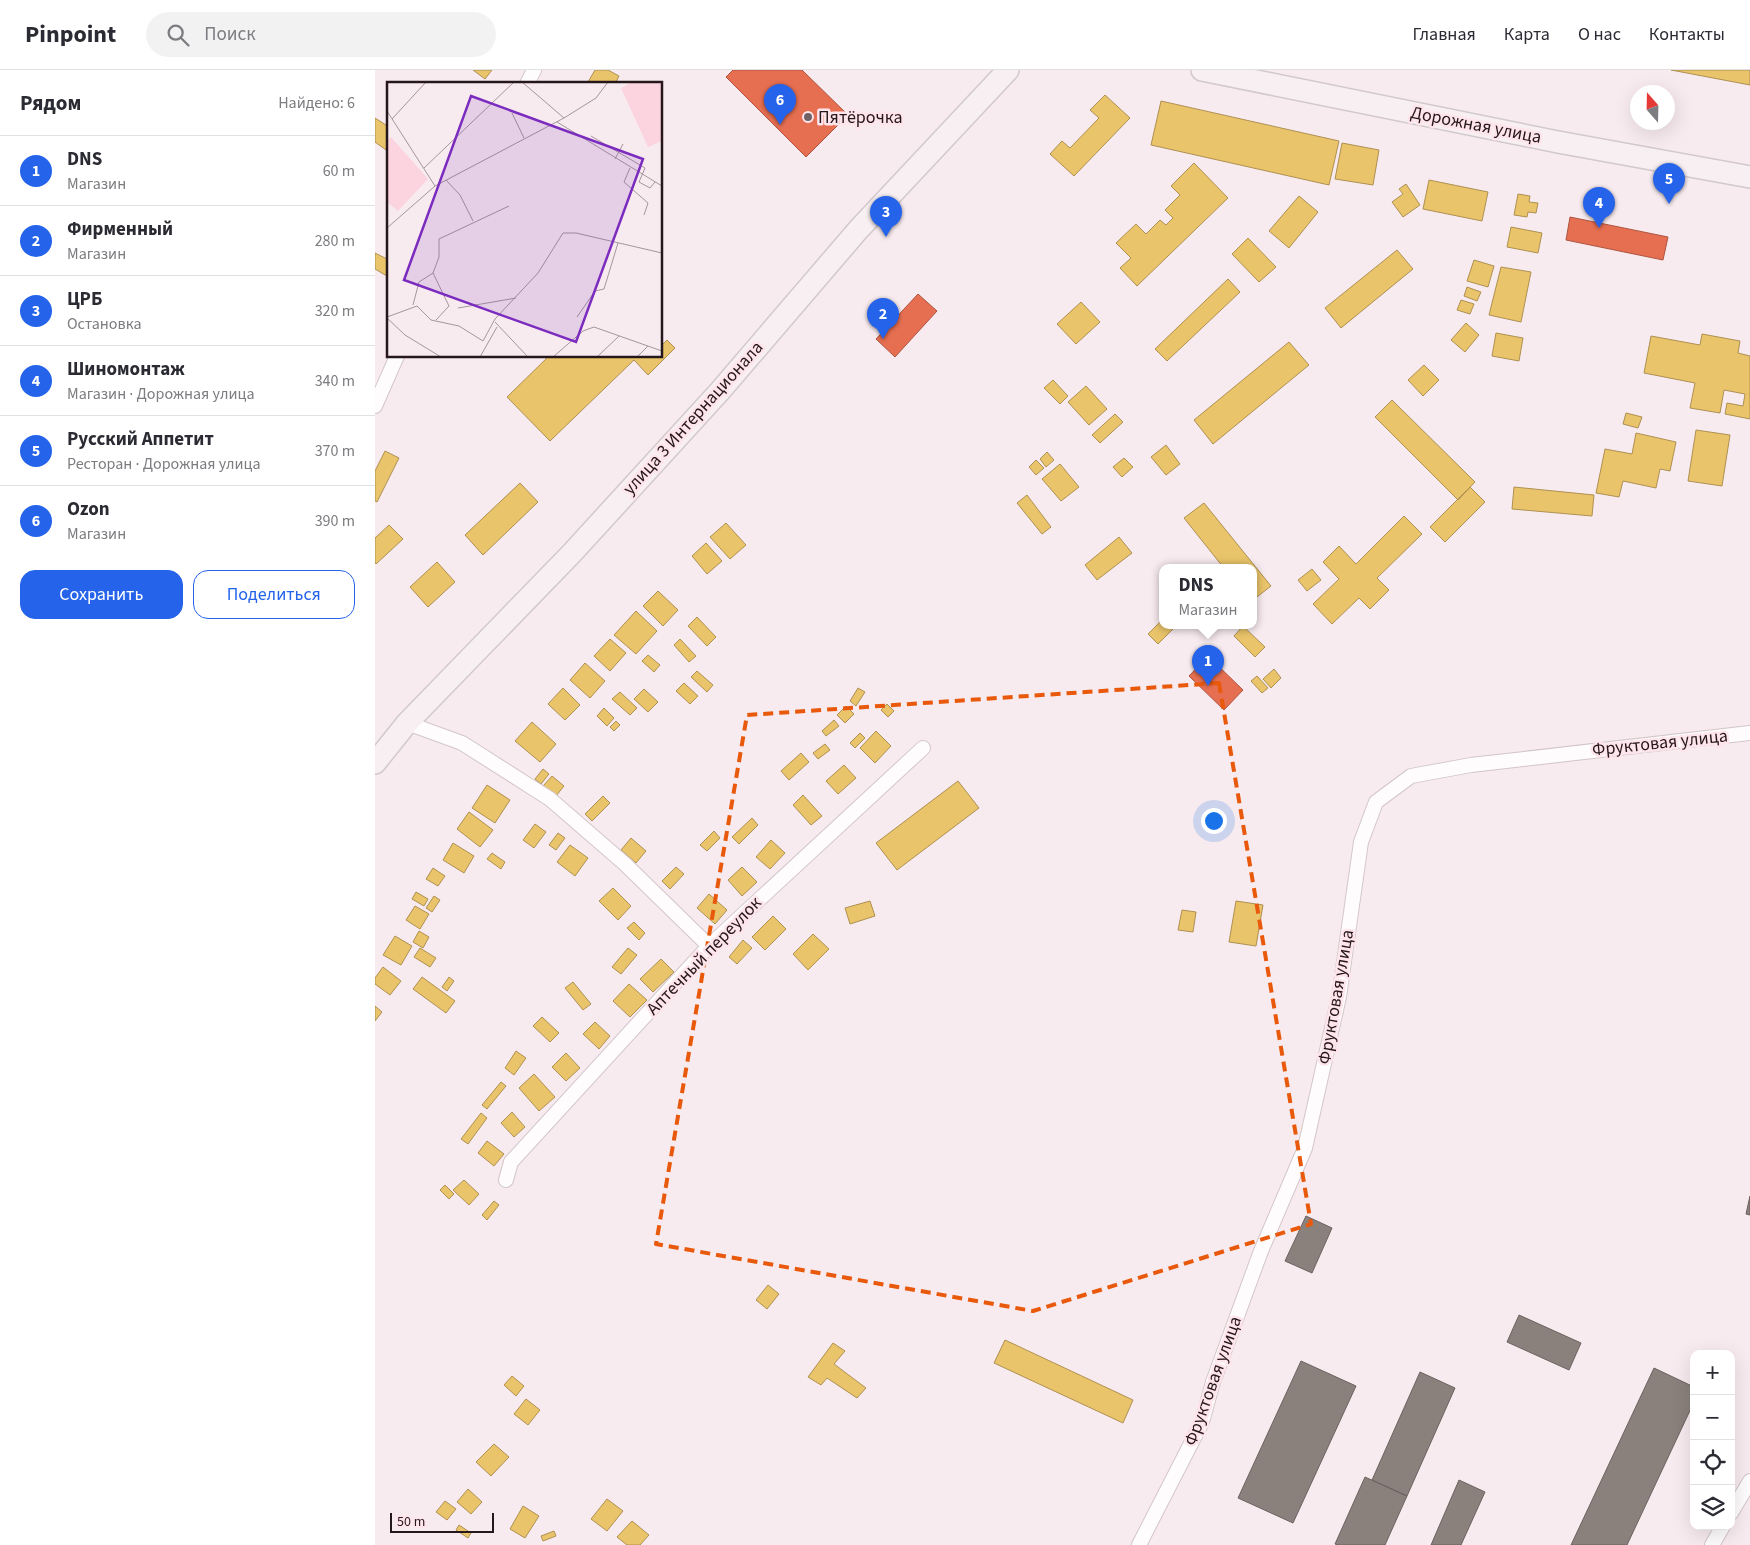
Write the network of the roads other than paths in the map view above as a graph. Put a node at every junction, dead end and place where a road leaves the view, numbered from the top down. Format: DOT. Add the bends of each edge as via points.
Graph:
graph roads {
  1 [pos="534,70"];
  2 [pos="1008,70"];
  3 [pos="1203,70"];
  4 [pos="528,82"];
  5 [pos="1750,177"];
  6 [pos="396,358"];
  7 [pos="375,406"];
  8 [pos="407,723"];
  9 [pos="1750,733"];
  10 [pos="923,748"];
  11 [pos="375,764"];
  12 [pos="709,946"];
  13 [pos="506,1180"];
  14 [pos="1750,1481"];
  15 [pos="1735,1506"];
  16 [pos="1721,1530"];
  17 [pos="1139,1545"];
  18 [pos="1712,1545"];
  1 -- 4 [label="street"];
  2 -- 8 [label="main road, улица 3 Интернационала" via="858,230 720,391 572,553"];
  3 -- 5 [label="main road, Дорожная улица"];
  6 -- 7 [label="street"];
  8 -- 11 [label="main road, улица 3 Интернационала"];
  8 -- 12 [label="street" via="462,743 550,799 625,864"];
  9 -- 17 [label="street, Фруктовая улица" via="1471,765 1419,774 1411,776 1376,802 1361,842 1339,998 1305,1148 1261,1251 1213,1382 1202,1422"];
  10 -- 12 [label="street, Аптечный переулок"];
  12 -- 13 [label="street, Аптечный переулок" via="511,1162"];
  14 -- 15 [label="street"];
  16 -- 18 [label="street"];
}
